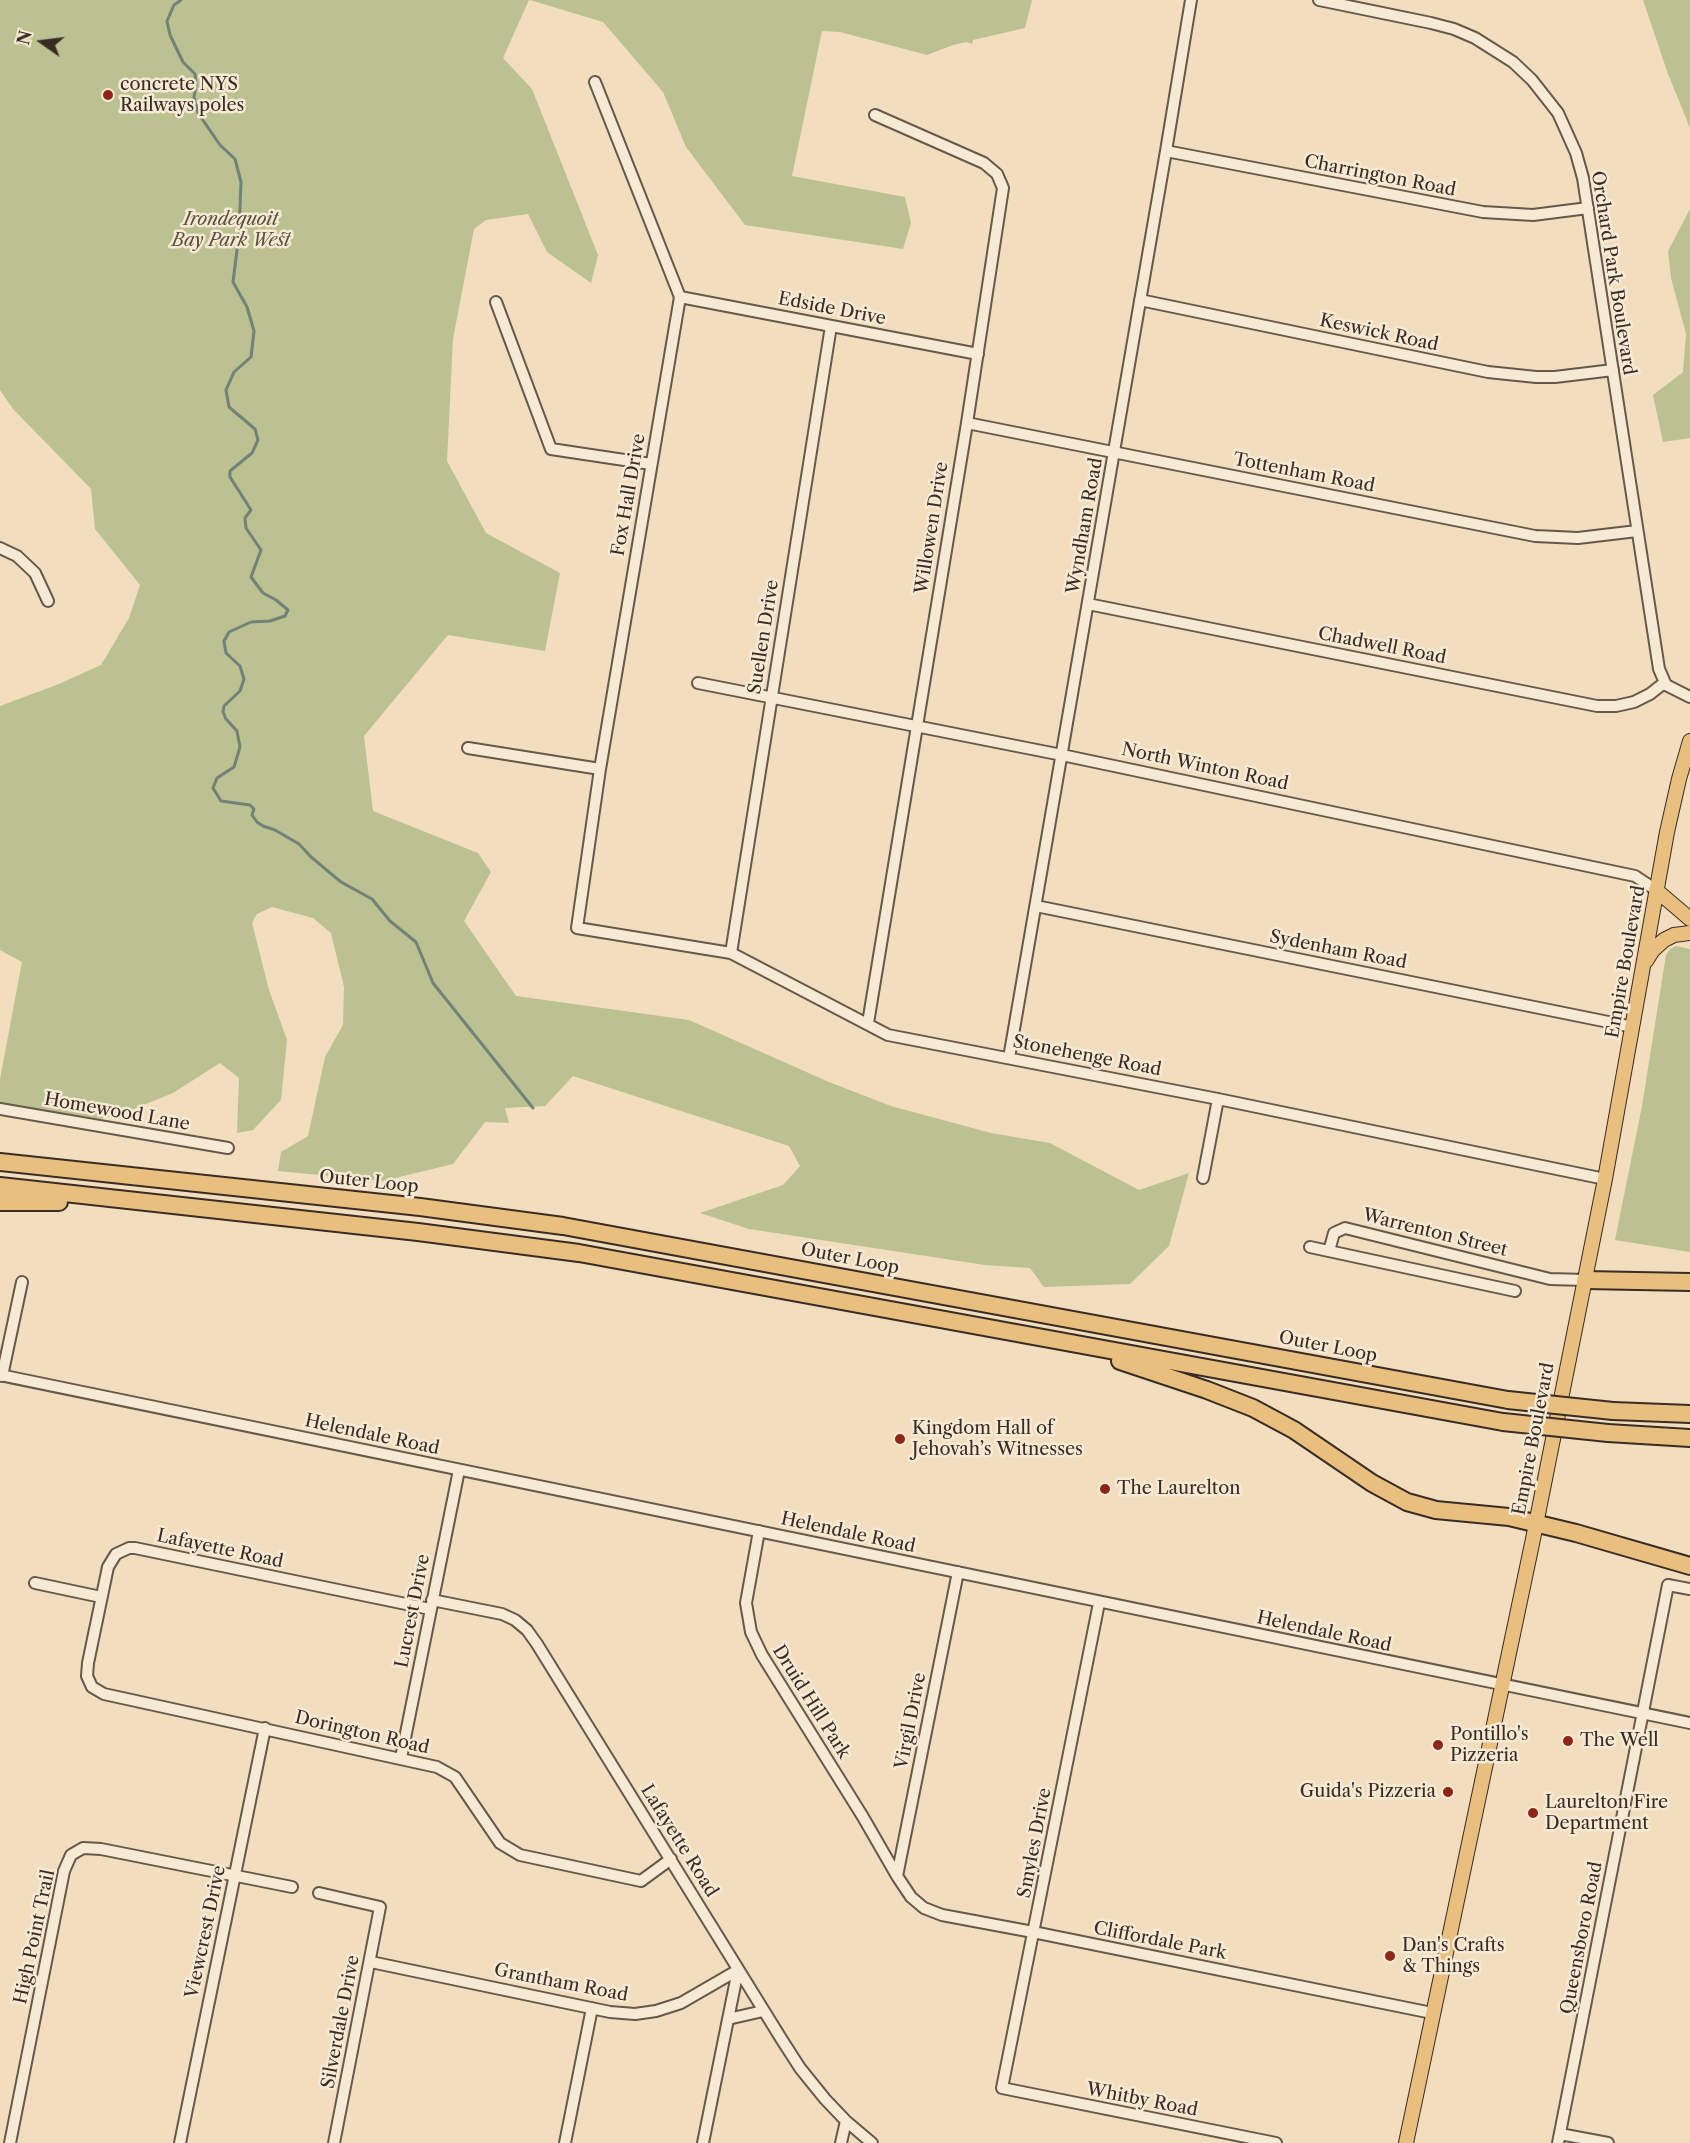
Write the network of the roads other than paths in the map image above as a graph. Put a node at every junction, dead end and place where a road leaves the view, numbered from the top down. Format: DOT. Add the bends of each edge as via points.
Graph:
graph roads {
  1 [pos="1191,0"];
  2 [pos="1319,0"];
  3 [pos="596,82"];
  4 [pos="875,115"];
  5 [pos="1166,152"];
  6 [pos="1588,208"];
  7 [pos="680,297"];
  8 [pos="1140,300"];
  9 [pos="496,302"];
  10 [pos="831,326"];
  11 [pos="978,354"];
  12 [pos="1613,370"];
  13 [pos="967,423"];
  14 [pos="1114,452"];
  15 [pos="651,464"];
  16 [pos="1637,531"];
  17 [pos="0,548"];
  18 [pos="48,601"];
  19 [pos="1088,604"];
  20 [pos="698,683"];
  21 [pos="1664,683"];
  22 [pos="771,697"];
  23 [pos="1690,697"];
  24 [pos="916,726"];
  25 [pos="1690,741"];
  26 [pos="468,748"];
  27 [pos="1062,754"];
  28 [pos="600,769"];
  29 [pos="1656,890"];
  30 [pos="1036,906"];
  31 [pos="1690,919"];
  32 [pos="577,928"];
  33 [pos="1690,933"];
  34 [pos="731,953"];
  35 [pos="1643,969"];
  36 [pos="868,1023"];
  37 [pos="1633,1027"];
  38 [pos="1009,1058"];
  39 [pos="1218,1099"];
  40 [pos="0,1109"];
  41 [pos="228,1148"];
  42 [pos="0,1162"];
  43 [pos="1203,1178"];
  44 [pos="1605,1179"];
  45 [pos="0,1186"];
  46 [pos="0,1202"];
  47 [pos="213,1209"];
  48 [pos="1310,1247"];
  49 [pos="1329,1251"];
  50 [pos="1513,1270"];
  51 [pos="1585,1280"];
  52 [pos="22,1282"];
  53 [pos="1690,1282"];
  54 [pos="1056,1341"];
  55 [pos="1,1376"];
  56 [pos="1690,1412"];
  57 [pos="1690,1438"];
  58 [pos="459,1470"];
  59 [pos="1536,1523"];
  60 [pos="759,1531"];
  61 [pos="1690,1566"];
  62 [pos="958,1572"];
  63 [pos="35,1583"];
  64 [pos="1690,1589"];
  65 [pos="101,1597"];
  66 [pos="1100,1603"];
  67 [pos="431,1604"];
  68 [pos="1501,1685"];
  69 [pos="1643,1714"];
  70 [pos="1690,1723"];
  71 [pos="265,1728"];
  72 [pos="401,1758"];
  73 [pos="671,1859"];
  74 [pos="234,1876"];
  75 [pos="897,1876"];
  76 [pos="292,1887"];
  77 [pos="319,1893"];
  78 [pos="1033,1932"];
  79 [pos="370,1962"];
  80 [pos="738,1970"];
  81 [pos="592,2008"];
  82 [pos="764,2011"];
  83 [pos="1432,2013"];
  84 [pos="728,2019"];
  85 [pos="1002,2088"];
  86 [pos="846,2121"];
  87 [pos="1559,2138"];
  88 [pos="10,2143"];
  89 [pos="180,2143"];
  90 [pos="334,2143"];
  91 [pos="565,2143"];
  92 [pos="703,2143"];
  93 [pos="841,2143"];
  94 [pos="872,2143"];
  95 [pos="1276,2143"];
  96 [pos="1406,2143"];
  97 [pos="1608,2143"];
  1 -- 5 [label="street, Wyndham Road"];
  2 -- 6 [label="street, Orchard Park Boulevard" via="1454,29 1513,62 1558,114 1576,153"];
  3 -- 7 [label="street"];
  4 -- 11 [label="street, Willowen Drive" via="984,163 1001,180 1003,197"];
  5 -- 6 [label="street, Charrington Road" via="1483,212 1533,215"];
  5 -- 8 [label="street, Wyndham Road"];
  6 -- 12 [label="street, Orchard Park Boulevard"];
  7 -- 10 [label="street, Edside Drive"];
  7 -- 15 [label="street, Fox Hall Drive"];
  8 -- 12 [label="street, Keswick Road" via="1496,373 1555,377"];
  8 -- 14 [label="street, Wyndham Road"];
  9 -- 15 [label="street" via="551,449"];
  10 -- 11 [label="street, Edside Drive"];
  10 -- 22 [label="street, Suellen Drive"];
  11 -- 13 [label="street, Willowen Drive"];
  12 -- 16 [label="street, Orchard Park Boulevard"];
  13 -- 14 [label="street, Tottenham Road"];
  13 -- 24 [label="street, Willowen Drive"];
  14 -- 16 [label="street, Tottenham Road" via="1535,536 1578,538"];
  14 -- 19 [label="street, Wyndham Road"];
  15 -- 28 [label="street, Fox Hall Drive"];
  16 -- 21 [label="street, Orchard Park Boulevard"];
  17 -- 18 [label="street" via="17,556 35,573"];
  19 -- 21 [label="street, Chadwell Road" via="1597,706 1634,702"];
  19 -- 27 [label="street, Wyndham Road"];
  20 -- 22 [label="street, North Winton Road"];
  21 -- 23 [label="street"];
  22 -- 24 [label="street, North Winton Road"];
  22 -- 34 [label="street, Suellen Drive"];
  24 -- 27 [label="street, North Winton Road"];
  24 -- 36 [label="street, Willowen Drive"];
  25 -- 29 [label="main road, Empire Boulevard" via="1674,797"];
  26 -- 28 [label="street"];
  27 -- 29 [label="street, North Winton Road" via="1635,876"];
  27 -- 30 [label="street, Wyndham Road"];
  28 -- 32 [label="street, Fox Hall Drive"];
  29 -- 31 [label="main road, North Winton Road"];
  29 -- 35 [label="main road, Empire Boulevard"];
  30 -- 37 [label="street, Sydenham Road"];
  30 -- 38 [label="street, Wyndham Road"];
  32 -- 34 [label="street, Stonehenge Road"];
  33 -- 35 [label="main road" via="1664,940 1653,950"];
  34 -- 36 [label="street, Stonehenge Road"];
  35 -- 37 [label="main road, Empire Boulevard"];
  36 -- 38 [label="street, Stonehenge Road" via="888,1035"];
  37 -- 44 [label="main road, Empire Boulevard"];
  38 -- 39 [label="street, Stonehenge Road"];
  39 -- 43 [label="street"];
  39 -- 44 [label="street, Stonehenge Road"];
  40 -- 41 [label="street, Homewood Lane"];
  42 -- 56 [label="highway, Outer Loop, bridge" via="572,1227 1508,1400 1613,1411"];
  44 -- 51 [label="main road, Empire Boulevard"];
  45 -- 47 [label="highway"];
  46 -- 47 [label="highway"];
  47 -- 54 [label="highway" via="579,1253"];
  48 -- 49 [label="street, Warrenton Street"];
  49 -- 50 [label="street, Warrenton Street" via="1334,1233 1345,1228"];
  49 -- 50 [label="street, Warrenton Street" via="1512,1290"];
  50 -- 51 [label="street, Warrenton Street" via="1556,1280"];
  51 -- 53 [label="highway"];
  51 -- 59 [label="main road, Empire Boulevard"];
  52 -- 55 [label="street"];
  54 -- 57 [label="highway, bridge" via="1503,1422"];
  54 -- 59 [label="highway" via="1244,1404 1287,1426 1377,1487 1407,1502 1436,1510"];
  55 -- 58 [label="street, Helendale Road"];
  58 -- 60 [label="street, Helendale Road"];
  58 -- 67 [label="street, Lucrest Drive"];
  59 -- 61 [label="highway"];
  59 -- 68 [label="main road, Empire Boulevard"];
  60 -- 62 [label="street, Helendale Road"];
  60 -- 75 [label="street, Druid Hill Park" via="746,1597 751,1632"];
  62 -- 66 [label="street, Helendale Road"];
  62 -- 75 [label="street, Virgil Drive"];
  63 -- 65 [label="street"];
  64 -- 69 [label="street, Queensboro Road" via="1668,1585"];
  65 -- 67 [label="street, Lafayette Road" via="111,1559 122,1550 135,1548"];
  65 -- 71 [label="street, Dorington Road" via="87,1670 89,1682 98,1691"];
  66 -- 68 [label="street, Helendale Road"];
  66 -- 78 [label="street, Smyles Drive"];
  67 -- 72 [label="street, Lucrest Drive"];
  67 -- 73 [label="street, Lafayette Road" via="502,1614 527,1630"];
  68 -- 69 [label="street, Helendale Road"];
  68 -- 83 [label="main road, Empire Boulevard"];
  69 -- 70 [label="street, Helendale Road"];
  69 -- 87 [label="street, Queensboro Road"];
  71 -- 72 [label="street, Dorington Road"];
  71 -- 74 [label="street, Viewcrest Drive"];
  72 -- 73 [label="street, Dorington Road" via="437,1767 455,1777 500,1843 520,1856 642,1881"];
  73 -- 80 [label="street, Lafayette Road"];
  74 -- 76 [label="street, High Point Trail"];
  74 -- 88 [label="street, High Point Trail" via="91,1848 71,1855 64,1870"];
  74 -- 89 [label="street, Viewcrest Drive"];
  75 -- 78 [label="street, Cliffordale Park" via="911,1896 932,1912"];
  77 -- 79 [label="street, Silverdale Drive" via="380,1907"];
  78 -- 83 [label="street, Cliffordale Park"];
  78 -- 85 [label="street, Smyles Drive"];
  79 -- 81 [label="street, Grantham Road"];
  79 -- 90 [label="street, Silverdale Drive"];
  80 -- 81 [label="street, Grantham Road" via="681,2003 656,2011 624,2014"];
  80 -- 82 [label="street, Lafayette Road"];
  80 -- 84 [label="street"];
  81 -- 91 [label="street"];
  82 -- 84 [label="street"];
  82 -- 86 [label="street, Lafayette Road" via="800,2068"];
  83 -- 96 [label="main road, Empire Boulevard"];
  84 -- 92 [label="street"];
  85 -- 95 [label="street, Whitby Road"];
  86 -- 93 [label="street"];
  86 -- 94 [label="street, Lafayette Road"];
  87 -- 97 [label="street"];
}
